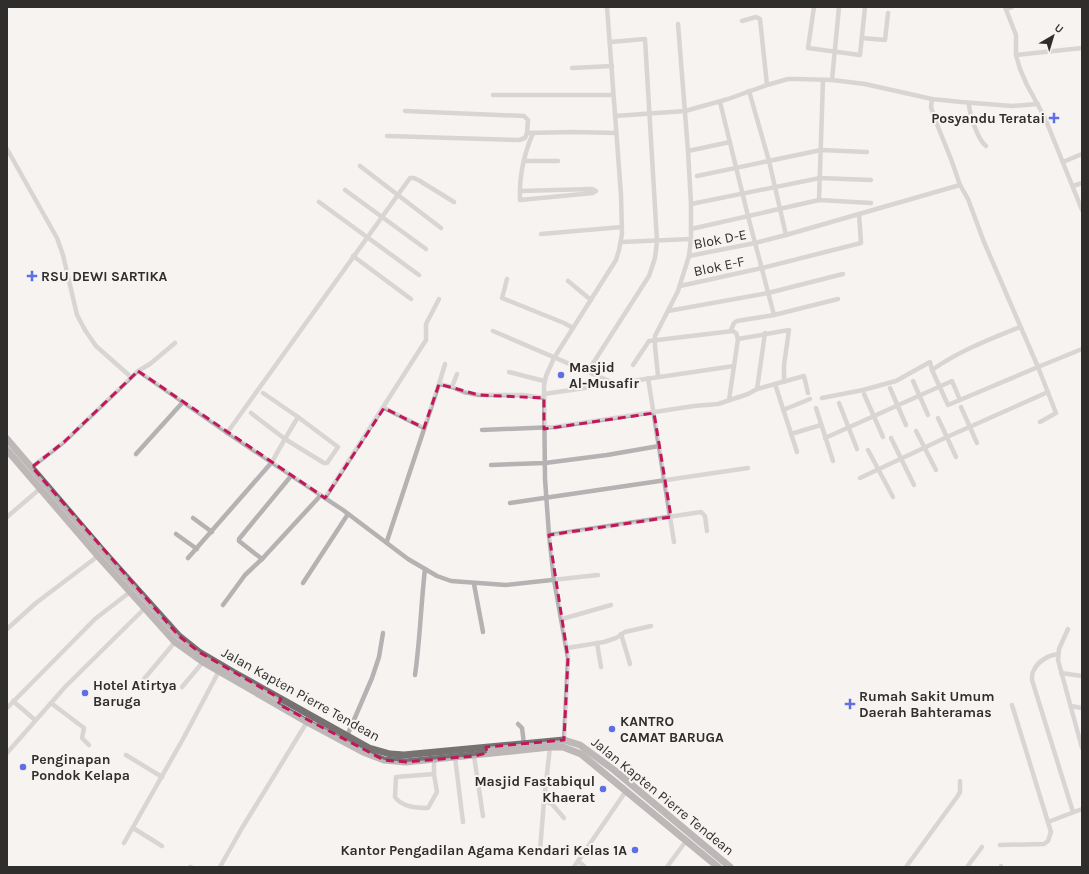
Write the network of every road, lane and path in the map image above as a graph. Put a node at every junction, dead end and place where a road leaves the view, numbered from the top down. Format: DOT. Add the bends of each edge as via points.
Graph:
graph roads {
  1 [pos="814,7"];
  2 [pos="839,7"];
  3 [pos="865,7"];
  4 [pos="1012,7"];
  5 [pos="609,8"];
  6 [pos="1006,8"];
  7 [pos="888,13"];
  8 [pos="742,21"];
  9 [pos="678,24"];
  10 [pos="862,38"];
  11 [pos="610,42"];
  12 [pos="1082,48"];
  13 [pos="834,52"];
  14 [pos="1016,55"];
  15 [pos="612,66"];
  16 [pos="572,68"];
  17 [pos="823,80"];
  18 [pos="832,80"];
  19 [pos="767,85"];
  20 [pos="750,91"];
  21 [pos="493,95"];
  22 [pos="613,95"];
  23 [pos="932,99"];
  24 [pos="720,102"];
  25 [pos="969,103"];
  26 [pos="1038,104"];
  27 [pos="405,111"];
  28 [pos="685,111"];
  29 [pos="650,114"];
  30 [pos="615,116"];
  31 [pos="527,133"];
  32 [pos="533,133"];
  33 [pos="616,133"];
  34 [pos="387,136"];
  35 [pos="730,142"];
  36 [pos="986,146"];
  37 [pos="7,149"];
  38 [pos="821,150"];
  39 [pos="688,151"];
  40 [pos="867,152"];
  41 [pos="1082,154"];
  42 [pos="558,161"];
  43 [pos="769,161"];
  44 [pos="524,162"];
  45 [pos="1063,162"];
  46 [pos="360,166"];
  47 [pos="736,169"];
  48 [pos="697,176"];
  49 [pos="820,178"];
  50 [pos="871,180"];
  51 [pos="1082,183"];
  52 [pos="960,185"];
  53 [pos="1072,186"];
  54 [pos="774,187"];
  55 [pos="345,190"];
  56 [pos="520,191"];
  57 [pos="397,195"];
  58 [pos="742,195"];
  59 [pos="819,200"];
  60 [pos="319,202"];
  61 [pos="454,202"];
  62 [pos="871,203"];
  63 [pos="691,204"];
  64 [pos="779,209"];
  65 [pos="1082,210"];
  66 [pos="859,214"];
  67 [pos="748,216"];
  68 [pos="381,217"];
  69 [pos="622,227"];
  70 [pos="441,228"];
  71 [pos="691,229"];
  72 [pos="541,234"];
  73 [pos="786,235"];
  74 [pos="366,238"];
  75 [pos="691,239"];
  76 [pos="657,241"];
  77 [pos="621,242"];
  78 [pos="755,243"];
  79 [pos="426,249"];
  80 [pos="353,256"];
  81 [pos="689,256"];
  82 [pos="762,268"];
  83 [pos="844,274"];
  84 [pos="419,275"];
  85 [pos="507,279"];
  86 [pos="568,281"];
  87 [pos="680,286"];
  88 [pos="768,293"];
  89 [pos="411,299"];
  90 [pos="439,299"];
  91 [pos="838,299"];
  92 [pos="591,300"];
  93 [pos="668,311"];
  94 [pos="774,315"];
  95 [pos="1020,327"];
  96 [pos="573,328"];
  97 [pos="731,330"];
  98 [pos="493,331"];
  99 [pos="765,333"];
  100 [pos="738,339"];
  101 [pos="655,340"];
  102 [pos="174,343"];
  103 [pos="1082,349"];
  104 [pos="554,358"];
  105 [pos="444,364"];
  106 [pos="633,365"];
  107 [pos="734,366"];
  108 [pos="1038,367"];
  109 [pos="932,370"];
  110 [pos="138,371"];
  111 [pos="588,371"];
  112 [pos="509,372"];
  113 [pos="457,374"];
  114 [pos="658,376"];
  115 [pos="131,377"];
  116 [pos="648,378"];
  117 [pos="544,381"];
  118 [pos="913,381"];
  119 [pos="784,382"];
  120 [pos="614,383"];
  121 [pos="439,384"];
  122 [pos="775,384"];
  123 [pos="940,386"];
  124 [pos="452,387"];
  125 [pos="890,388"];
  126 [pos="757,390"];
  127 [pos="1048,392"];
  128 [pos="808,393"];
  129 [pos="263,394"];
  130 [pos="864,394"];
  131 [pos="919,395"];
  132 [pos="544,396"];
  133 [pos="822,398"];
  134 [pos="810,399"];
  135 [pos="729,400"];
  136 [pos="960,400"];
  137 [pos="183,402"];
  138 [pos="838,403"];
  139 [pos="898,405"];
  140 [pos="961,407"];
  141 [pos="384,408"];
  142 [pos="816,408"];
  143 [pos="783,410"];
  144 [pos="654,412"];
  145 [pos="251,414"];
  146 [pos="928,415"];
  147 [pos="874,416"];
  148 [pos="298,418"];
  149 [pos="938,418"];
  150 [pos="1040,422"];
  151 [pos="906,425"];
  152 [pos="821,426"];
  153 [pos="849,427"];
  154 [pos="970,427"];
  155 [pos="424,428"];
  156 [pos="544,429"];
  157 [pos="482,430"];
  158 [pos="916,431"];
  159 [pos="227,433"];
  160 [pos="791,434"];
  161 [pos="883,436"];
  162 [pos="946,437"];
  163 [pos="825,438"];
  164 [pos="891,438"];
  165 [pos="7,439"];
  166 [pos="285,439"];
  167 [pos="977,443"];
  168 [pos="659,446"];
  169 [pos="924,447"];
  170 [pos="857,449"];
  171 [pos="7,450"];
  172 [pos="868,450"];
  173 [pos="797,452"];
  174 [pos="136,454"];
  175 [pos="901,457"];
  176 [pos="956,457"];
  177 [pos="833,461"];
  178 [pos="272,462"];
  179 [pos="545,463"];
  180 [pos="491,465"];
  181 [pos="32,467"];
  182 [pos="748,468"];
  183 [pos="878,469"];
  184 [pos="936,470"];
  185 [pos="291,476"];
  186 [pos="860,478"];
  187 [pos="664,482"];
  188 [pos="914,485"];
  189 [pos="43,486"];
  190 [pos="323,497"];
  191 [pos="893,497"];
  192 [pos="546,498"];
  193 [pos="510,503"];
  194 [pos="348,514"];
  195 [pos="7,517"];
  196 [pos="671,517"];
  197 [pos="193,518"];
  198 [pos="707,531"];
  199 [pos="212,532"];
  200 [pos="176,534"];
  201 [pos="549,535"];
  202 [pos="387,541"];
  203 [pos="674,542"];
  204 [pos="197,549"];
  205 [pos="98,556"];
  206 [pos="188,558"];
  207 [pos="262,559"];
  208 [pos="426,569"];
  209 [pos="598,575"];
  210 [pos="554,580"];
  211 [pos="303,583"];
  212 [pos="474,584"];
  213 [pos="130,592"];
  214 [pos="223,605"];
  215 [pos="611,605"];
  216 [pos="144,609"];
  217 [pos="562,619"];
  218 [pos="651,626"];
  219 [pos="7,629"];
  220 [pos="1068,629"];
  221 [pos="483,632"];
  222 [pos="383,633"];
  223 [pos="621,634"];
  224 [pos="175,642"];
  225 [pos="597,643"];
  226 [pos="567,648"];
  227 [pos="1058,654"];
  228 [pos="203,662"];
  229 [pos="630,664"];
  230 [pos="601,668"];
  231 [pos="219,671"];
  232 [pos="1061,673"];
  233 [pos="415,675"];
  234 [pos="1082,676"];
  235 [pos="144,679"];
  236 [pos="182,687"];
  237 [pos="13,701"];
  238 [pos="280,702"];
  239 [pos="51,703"];
  240 [pos="1012,705"];
  241 [pos="1071,706"];
  242 [pos="7,708"];
  243 [pos="1082,708"];
  244 [pos="35,720"];
  245 [pos="307,722"];
  246 [pos="518,724"];
  247 [pos="347,736"];
  248 [pos="564,740"];
  249 [pos="524,744"];
  250 [pos="89,745"];
  251 [pos="9,746"];
  252 [pos="550,747"];
  253 [pos="1082,748"];
  254 [pos="486,750"];
  255 [pos="7,753"];
  256 [pos="126,755"];
  257 [pos="474,756"];
  258 [pos="455,757"];
  259 [pos="434,760"];
  260 [pos="434,774"];
  261 [pos="162,777"];
  262 [pos="960,781"];
  263 [pos="626,791"];
  264 [pos="544,801"];
  265 [pos="1082,810"];
  266 [pos="663,811"];
  267 [pos="1073,812"];
  268 [pos="483,816"];
  269 [pos="564,818"];
  270 [pos="659,818"];
  271 [pos="463,822"];
  272 [pos="1048,822"];
  273 [pos="133,828"];
  274 [pos="686,841"];
  275 [pos="124,843"];
  276 [pos="1000,845"];
  277 [pos="162,846"];
  278 [pos="982,847"];
  279 [pos="540,850"];
  280 [pos="578,861"];
  281 [pos="220,867"];
  282 [pos="574,867"];
  283 [pos="585,867"];
  284 [pos="667,867"];
  285 [pos="718,867"];
  286 [pos="730,867"];
  287 [pos="906,867"];
  288 [pos="967,867"];
  1 -- 13 [label="street" via="808,48"];
  2 -- 13 [label="street"];
  3 -- 10 [label="street"];
  4 -- 6 [label="street"];
  5 -- 11 [label="street"];
  6 -- 14 [label="street" via="1016,35"];
  7 -- 10 [label="street" via="885,40"];
  8 -- 19 [label="street" via="756,17 760,19"];
  9 -- 28 [label="street"];
  10 -- 13 [label="street" via="860,55"];
  11 -- 15 [label="street"];
  11 -- 29 [label="street" via="645,39"];
  12 -- 14 [label="street"];
  13 -- 18 [label="street"];
  14 -- 26 [label="street" via="1027,85"];
  15 -- 16 [label="street"];
  15 -- 22 [label="street"];
  17 -- 18 [label="street"];
  17 -- 19 [label="street" via="788,79"];
  17 -- 38 [label="street"];
  18 -- 23 [label="street" via="875,86"];
  19 -- 20 [label="street"];
  20 -- 24 [label="street"];
  20 -- 43 [label="street"];
  21 -- 22 [label="street"];
  22 -- 30 [label="street"];
  23 -- 25 [label="street"];
  23 -- 52 [label="street" via="934,117"];
  24 -- 28 [label="street"];
  24 -- 35 [label="street"];
  25 -- 26 [label="street" via="1012,106"];
  25 -- 36 [label="street" via="969,111 981,142"];
  26 -- 45 [label="street"];
  27 -- 31 [label="street" via="524,116 528,120"];
  28 -- 29 [label="street"];
  28 -- 39 [label="street"];
  29 -- 30 [label="street"];
  29 -- 76 [label="street"];
  30 -- 33 [label="street"];
  31 -- 32 [label="street"];
  31 -- 34 [label="street" via="525,138 519,140"];
  32 -- 33 [label="street"];
  32 -- 44 [label="street"];
  33 -- 69 [label="street"];
  35 -- 39 [label="street"];
  35 -- 47 [label="street"];
  37 -- 115 [label="street" via="57,238 84,330 96,346"];
  38 -- 40 [label="street"];
  38 -- 43 [label="street"];
  38 -- 49 [label="street"];
  39 -- 63 [label="street"];
  41 -- 45 [label="street"];
  42 -- 44 [label="street"];
  43 -- 47 [label="street"];
  43 -- 54 [label="street"];
  44 -- 56 [label="street"];
  45 -- 53 [label="street"];
  46 -- 57 [label="street"];
  47 -- 48 [label="street"];
  47 -- 58 [label="street"];
  49 -- 50 [label="street"];
  49 -- 54 [label="street"];
  49 -- 59 [label="street"];
  51 -- 53 [label="street"];
  52 -- 66 [label="street, Blok D-E"];
  52 -- 95 [label="street"];
  53 -- 65 [label="street"];
  54 -- 58 [label="street"];
  54 -- 64 [label="street"];
  55 -- 68 [label="street"];
  56 -- 56 [label="street" via="520,200 596,191 592,189"];
  57 -- 61 [label="street" via="410,178 414,178"];
  57 -- 68 [label="street"];
  57 -- 70 [label="street"];
  58 -- 63 [label="street"];
  58 -- 67 [label="street"];
  59 -- 62 [label="street"];
  59 -- 64 [label="street"];
  60 -- 74 [label="street"];
  63 -- 71 [label="street"];
  64 -- 67 [label="street"];
  64 -- 73 [label="street"];
  66 -- 73 [label="street, Blok D-E"];
  66 -- 82 [label="street, Blok E-F" via="861,243"];
  67 -- 71 [label="street"];
  67 -- 78 [label="street"];
  68 -- 74 [label="street"];
  68 -- 79 [label="street"];
  69 -- 72 [label="street"];
  69 -- 77 [label="street"];
  71 -- 75 [label="street"];
  73 -- 78 [label="street, Blok D-E"];
  74 -- 80 [label="street"];
  74 -- 84 [label="street"];
  75 -- 76 [label="street"];
  75 -- 81 [label="street"];
  76 -- 77 [label="street"];
  76 -- 111 [label="street" via="649,276"];
  77 -- 92 [label="street" via="616,260"];
  78 -- 81 [label="street, Blok D-E"];
  78 -- 82 [label="street"];
  80 -- 89 [label="street"];
  80 -- 159 [label="street"];
  81 -- 87 [label="street"];
  82 -- 87 [label="street, Blok E-F"];
  82 -- 88 [label="street"];
  83 -- 88 [label="street"];
  85 -- 96 [label="street" via="502,298"];
  86 -- 92 [label="street"];
  87 -- 93 [label="street"];
  88 -- 93 [label="street"];
  88 -- 94 [label="street"];
  90 -- 141 [label="street" via="426,324 426,340"];
  91 -- 94 [label="street"];
  92 -- 96 [label="street"];
  93 -- 101 [label="street"];
  94 -- 97 [label="street" via="737,321"];
  95 -- 108 [label="street"];
  95 -- 109 [label="street" via="962,352"];
  96 -- 104 [label="street"];
  97 -- 100 [label="street" via="736,333"];
  97 -- 101 [label="street"];
  98 -- 104 [label="street"];
  99 -- 100 [label="street"];
  99 -- 119 [label="street" via="789,330"];
  99 -- 126 [label="street"];
  100 -- 107 [label="street"];
  101 -- 106 [label="street" via="647,343"];
  101 -- 114 [label="street"];
  102 -- 110 [label="street"];
  103 -- 108 [label="street"];
  104 -- 111 [label="street"];
  104 -- 117 [label="street"];
  105 -- 121 [label="street"];
  107 -- 114 [label="street"];
  107 -- 135 [label="street"];
  108 -- 127 [label="street"];
  108 -- 136 [label="street"];
  109 -- 123 [label="street"];
  109 -- 133 [label="street" via="930,362 896,381"];
  110 -- 115 [label="street"];
  110 -- 137 [label="street"];
  111 -- 120 [label="street"];
  112 -- 117 [label="street"];
  113 -- 124 [label="street"];
  114 -- 116 [label="street"];
  115 -- 181 [label="street" via="64,442"];
  116 -- 120 [label="street"];
  116 -- 144 [label="street"];
  117 -- 132 [label="street"];
  118 -- 131 [label="street"];
  119 -- 122 [label="street"];
  119 -- 128 [label="street" via="804,376"];
  120 -- 132 [label="street"];
  121 -- 124 [label="street"];
  121 -- 155 [label="street"];
  122 -- 126 [label="street"];
  122 -- 143 [label="street"];
  123 -- 131 [label="street"];
  123 -- 136 [label="street" via="948,405"];
  123 -- 136 [label="street" via="952,381"];
  124 -- 132 [label="street" via="479,395"];
  125 -- 139 [label="street"];
  126 -- 135 [label="street"];
  127 -- 150 [label="street" via="1056,413"];
  127 -- 154 [label="street"];
  129 -- 148 [label="street"];
  130 -- 147 [label="street"];
  131 -- 139 [label="street"];
  131 -- 146 [label="street"];
  132 -- 156 [label="street"];
  134 -- 143 [label="street"];
  135 -- 144 [label="street" via="718,404"];
  137 -- 159 [label="street"];
  137 -- 174 [label="street"];
  138 -- 153 [label="street"];
  139 -- 147 [label="street"];
  139 -- 151 [label="street"];
  140 -- 154 [label="street"];
  141 -- 155 [label="street"];
  141 -- 190 [label="street"];
  142 -- 152 [label="street"];
  143 -- 160 [label="street"];
  144 -- 156 [label="street"];
  144 -- 168 [label="street"];
  145 -- 166 [label="street"];
  147 -- 153 [label="street"];
  147 -- 161 [label="street"];
  148 -- 166 [label="street"];
  148 -- 166 [label="street" via="337,446 337,449 324,464"];
  149 -- 162 [label="street"];
  152 -- 160 [label="street"];
  152 -- 163 [label="street"];
  153 -- 163 [label="street"];
  153 -- 170 [label="street"];
  154 -- 162 [label="street"];
  154 -- 167 [label="street"];
  155 -- 202 [label="street"];
  156 -- 157 [label="street"];
  156 -- 179 [label="street"];
  158 -- 169 [label="street"];
  159 -- 178 [label="street"];
  160 -- 173 [label="street"];
  162 -- 169 [label="street"];
  162 -- 176 [label="street"];
  163 -- 177 [label="street"];
  164 -- 175 [label="street"];
  165 -- 181 [label="highway, Jalan Kapten Pierre Tendean"];
  166 -- 178 [label="street"];
  168 -- 179 [label="street"];
  168 -- 187 [label="street"];
  169 -- 175 [label="street"];
  169 -- 184 [label="street"];
  171 -- 189 [label="highway, Jalan Kapten Pierre Tendean"];
  172 -- 183 [label="street"];
  175 -- 183 [label="street"];
  175 -- 188 [label="street"];
  178 -- 185 [label="street"];
  178 -- 199 [label="street"];
  179 -- 180 [label="street"];
  179 -- 192 [label="street"];
  181 -- 189 [label="highway, Jalan Kapten Pierre Tendean"];
  182 -- 187 [label="street"];
  183 -- 186 [label="street"];
  183 -- 191 [label="street"];
  185 -- 190 [label="street"];
  185 -- 207 [label="street" via="238,538"];
  187 -- 192 [label="street"];
  187 -- 196 [label="street"];
  189 -- 195 [label="street"];
  189 -- 205 [label="highway, Jalan Kapten Pierre Tendean"];
  189 -- 238 [label="highway, Jalan Kapten Pierre Tendean" via="179,636 199,652"];
  190 -- 194 [label="street"];
  190 -- 207 [label="street"];
  192 -- 193 [label="street"];
  192 -- 201 [label="street"];
  194 -- 202 [label="street"];
  194 -- 211 [label="street"];
  196 -- 198 [label="street" via="701,512 705,516"];
  196 -- 201 [label="street"];
  196 -- 203 [label="street"];
  197 -- 199 [label="street"];
  199 -- 204 [label="street"];
  200 -- 204 [label="street"];
  201 -- 210 [label="street"];
  202 -- 208 [label="street" via="408,559"];
  204 -- 206 [label="street"];
  205 -- 213 [label="highway, Jalan Kapten Pierre Tendean"];
  205 -- 219 [label="street" via="36,603"];
  207 -- 214 [label="street"];
  208 -- 212 [label="street" via="446,580"];
  208 -- 233 [label="street"];
  209 -- 210 [label="street"];
  210 -- 212 [label="street" via="506,585"];
  210 -- 217 [label="street"];
  212 -- 221 [label="street"];
  213 -- 216 [label="highway, Jalan Kapten Pierre Tendean"];
  213 -- 237 [label="street" via="95,619"];
  215 -- 217 [label="street"];
  216 -- 224 [label="highway, Jalan Kapten Pierre Tendean"];
  216 -- 239 [label="street"];
  217 -- 226 [label="street"];
  218 -- 223 [label="street"];
  220 -- 227 [label="street"];
  222 -- 247 [label="street" via="372,678"];
  223 -- 225 [label="street"];
  223 -- 229 [label="street"];
  224 -- 228 [label="highway, Jalan Kapten Pierre Tendean"];
  224 -- 235 [label="street"];
  225 -- 226 [label="street"];
  225 -- 230 [label="street"];
  226 -- 248 [label="street"];
  227 -- 232 [label="street"];
  227 -- 267 [label="street" via="1049,655 1040,662 1034,670 1032,680"];
  228 -- 231 [label="highway, Jalan Kapten Pierre Tendean"];
  228 -- 236 [label="street"];
  231 -- 238 [label="highway, Jalan Kapten Pierre Tendean"];
  231 -- 261 [label="street"];
  232 -- 234 [label="street"];
  232 -- 241 [label="street"];
  237 -- 242 [label="street"];
  237 -- 244 [label="street"];
  238 -- 245 [label="highway, Jalan Kapten Pierre Tendean"];
  238 -- 247 [label="highway, Jalan Kapten Pierre Tendean"];
  239 -- 244 [label="street"];
  239 -- 250 [label="street" via="84,728 82,738"];
  240 -- 272 [label="street"];
  241 -- 243 [label="street"];
  241 -- 253 [label="street"];
  244 -- 251 [label="street"];
  245 -- 259 [label="highway, Jalan Kapten Pierre Tendean" via="363,752 384,760"];
  245 -- 281 [label="street"];
  246 -- 249 [label="street" via="522,728"];
  247 -- 254 [label="highway, Jalan Kapten Pierre Tendean" via="377,751 390,754"];
  248 -- 249 [label="highway, Jalan Kapten Pierre Tendean"];
  248 -- 266 [label="highway, Jalan Kapten Pierre Tendean" via="580,745"];
  249 -- 254 [label="highway, Jalan Kapten Pierre Tendean"];
  251 -- 255 [label="street"];
  252 -- 254 [label="highway, Jalan Kapten Pierre Tendean"];
  252 -- 263 [label="highway, Jalan Kapten Pierre Tendean" via="563,747 581,754"];
  252 -- 264 [label="street"];
  254 -- 257 [label="highway, Jalan Kapten Pierre Tendean"];
  256 -- 261 [label="street"];
  257 -- 258 [label="highway, Jalan Kapten Pierre Tendean"];
  257 -- 268 [label="street"];
  258 -- 259 [label="highway, Jalan Kapten Pierre Tendean"];
  258 -- 271 [label="street"];
  259 -- 260 [label="street"];
  260 -- 260 [label="street" via="396,777 395,797 401,803 428,808 437,792"];
  261 -- 273 [label="street"];
  262 -- 287 [label="street" via="960,792 957,797"];
  263 -- 270 [label="highway, Jalan Kapten Pierre Tendean"];
  263 -- 280 [label="street"];
  264 -- 269 [label="street" via="552,804"];
  264 -- 279 [label="street"];
  265 -- 267 [label="street"];
  266 -- 270 [label="highway"];
  266 -- 286 [label="highway, Jalan Kapten Pierre Tendean"];
  267 -- 272 [label="street"];
  270 -- 274 [label="highway, Jalan Kapten Pierre Tendean"];
  272 -- 276 [label="street" via="1050,838 1044,844"];
  273 -- 275 [label="street"];
  273 -- 277 [label="street"];
  274 -- 284 [label="street"];
  274 -- 285 [label="highway, Jalan Kapten Pierre Tendean"];
  278 -- 288 [label="street"];
  280 -- 282 [label="street"];
  280 -- 283 [label="street"];
}
